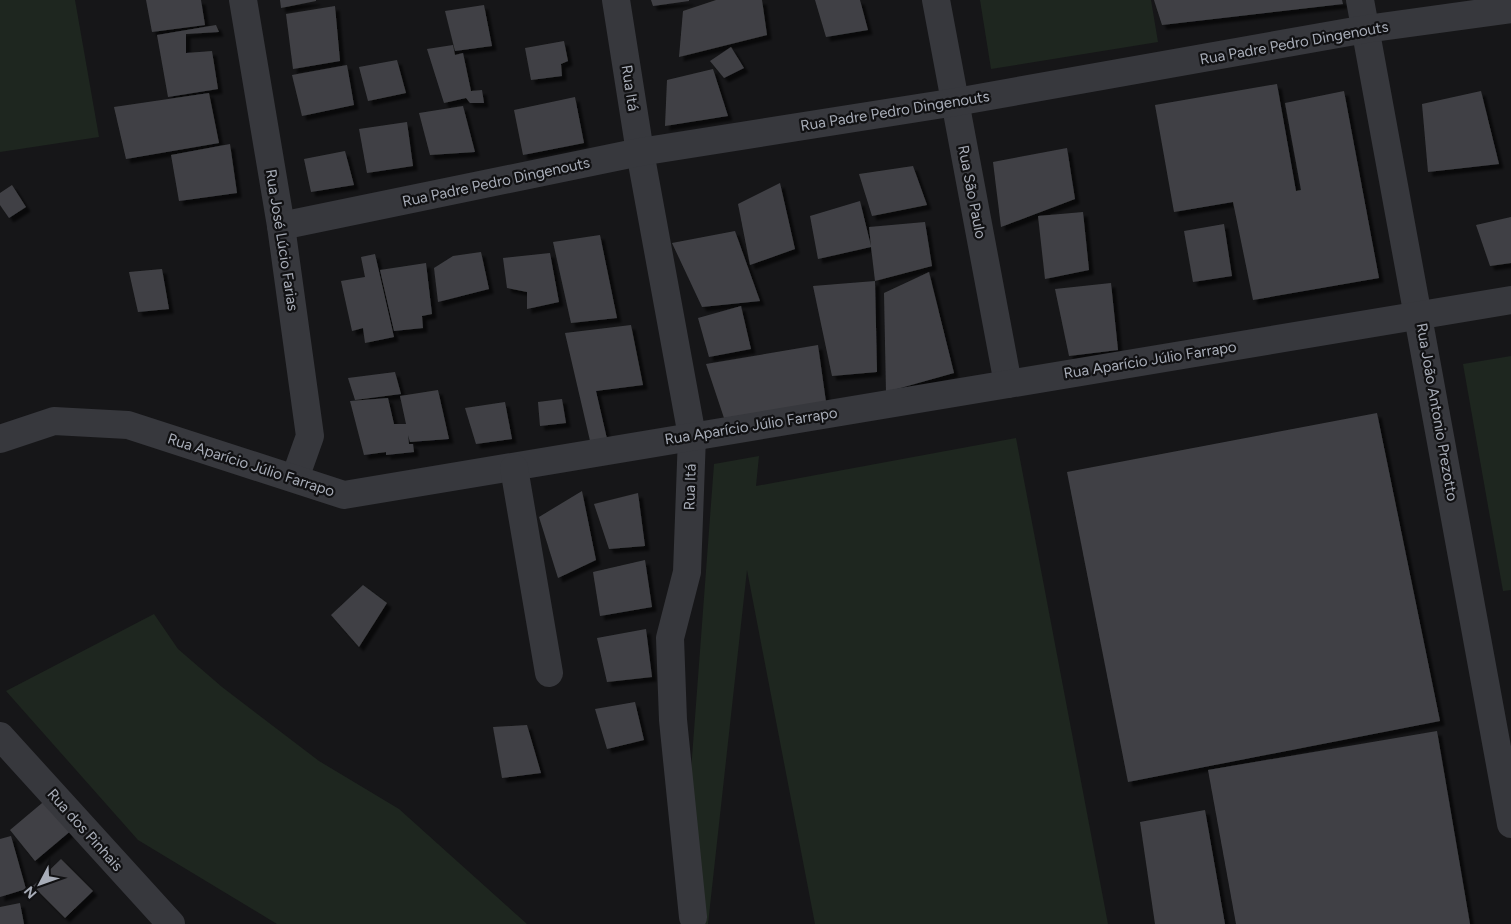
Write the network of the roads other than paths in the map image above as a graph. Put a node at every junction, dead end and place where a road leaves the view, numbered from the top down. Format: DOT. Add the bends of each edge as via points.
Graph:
graph roads {
  1 [pos="243,0"];
  2 [pos="616,0"];
  3 [pos="936,0"];
  4 [pos="1360,0"];
  5 [pos="1511,9"];
  6 [pos="1366,29"];
  7 [pos="956,102"];
  8 [pos="640,152"];
  9 [pos="281,226"];
  10 [pos="1511,300"];
  11 [pos="1419,316"];
  12 [pos="1008,384"];
  13 [pos="692,436"];
  14 [pos="0,439"];
  15 [pos="514,468"];
  16 [pos="295,478"];
  17 [pos="549,673"];
  18 [pos="0,736"];
  19 [pos="1511,824"];
  20 [pos="693,917"];
  21 [pos="171,924"];
  1 -- 9 [label="street, Rua José Lúcio Farias"];
  2 -- 8 [label="street, Rua Itá"];
  3 -- 7 [label="street, Rua São Paulo"];
  4 -- 6 [label="street, Rua João Antonio Prezotto"];
  5 -- 6 [label="street, Rua Padre Pedro Dingenouts"];
  6 -- 7 [label="street, Rua Padre Pedro Dingenouts"];
  6 -- 11 [label="street, Rua João Antonio Prezotto"];
  7 -- 8 [label="street, Rua Padre Pedro Dingenouts"];
  7 -- 12 [label="street, Rua São Paulo"];
  8 -- 9 [label="street, Rua Padre Pedro Dingenouts"];
  8 -- 13 [label="street, Rua Itá"];
  9 -- 16 [label="street, Rua José Lúcio Farias" via="310,436"];
  10 -- 11 [label="street, Rua Aparício Júlio Farrapo"];
  11 -- 12 [label="street, Rua Aparício Júlio Farrapo"];
  11 -- 19 [label="street, Rua João Antonio Prezotto"];
  12 -- 13 [label="street, Rua Aparício Júlio Farrapo"];
  13 -- 15 [label="street, Rua Aparício Júlio Farrapo"];
  13 -- 20 [label="street, Rua Itá" via="687,572 670,638 676,757"];
  14 -- 16 [label="street, Rua Aparício Júlio Farrapo" via="54,421 128,426"];
  15 -- 16 [label="street, Rua Aparício Júlio Farrapo" via="344,495"];
  15 -- 17 [label="street"];
  18 -- 21 [label="street, Rua dos Pinhais"];
}
